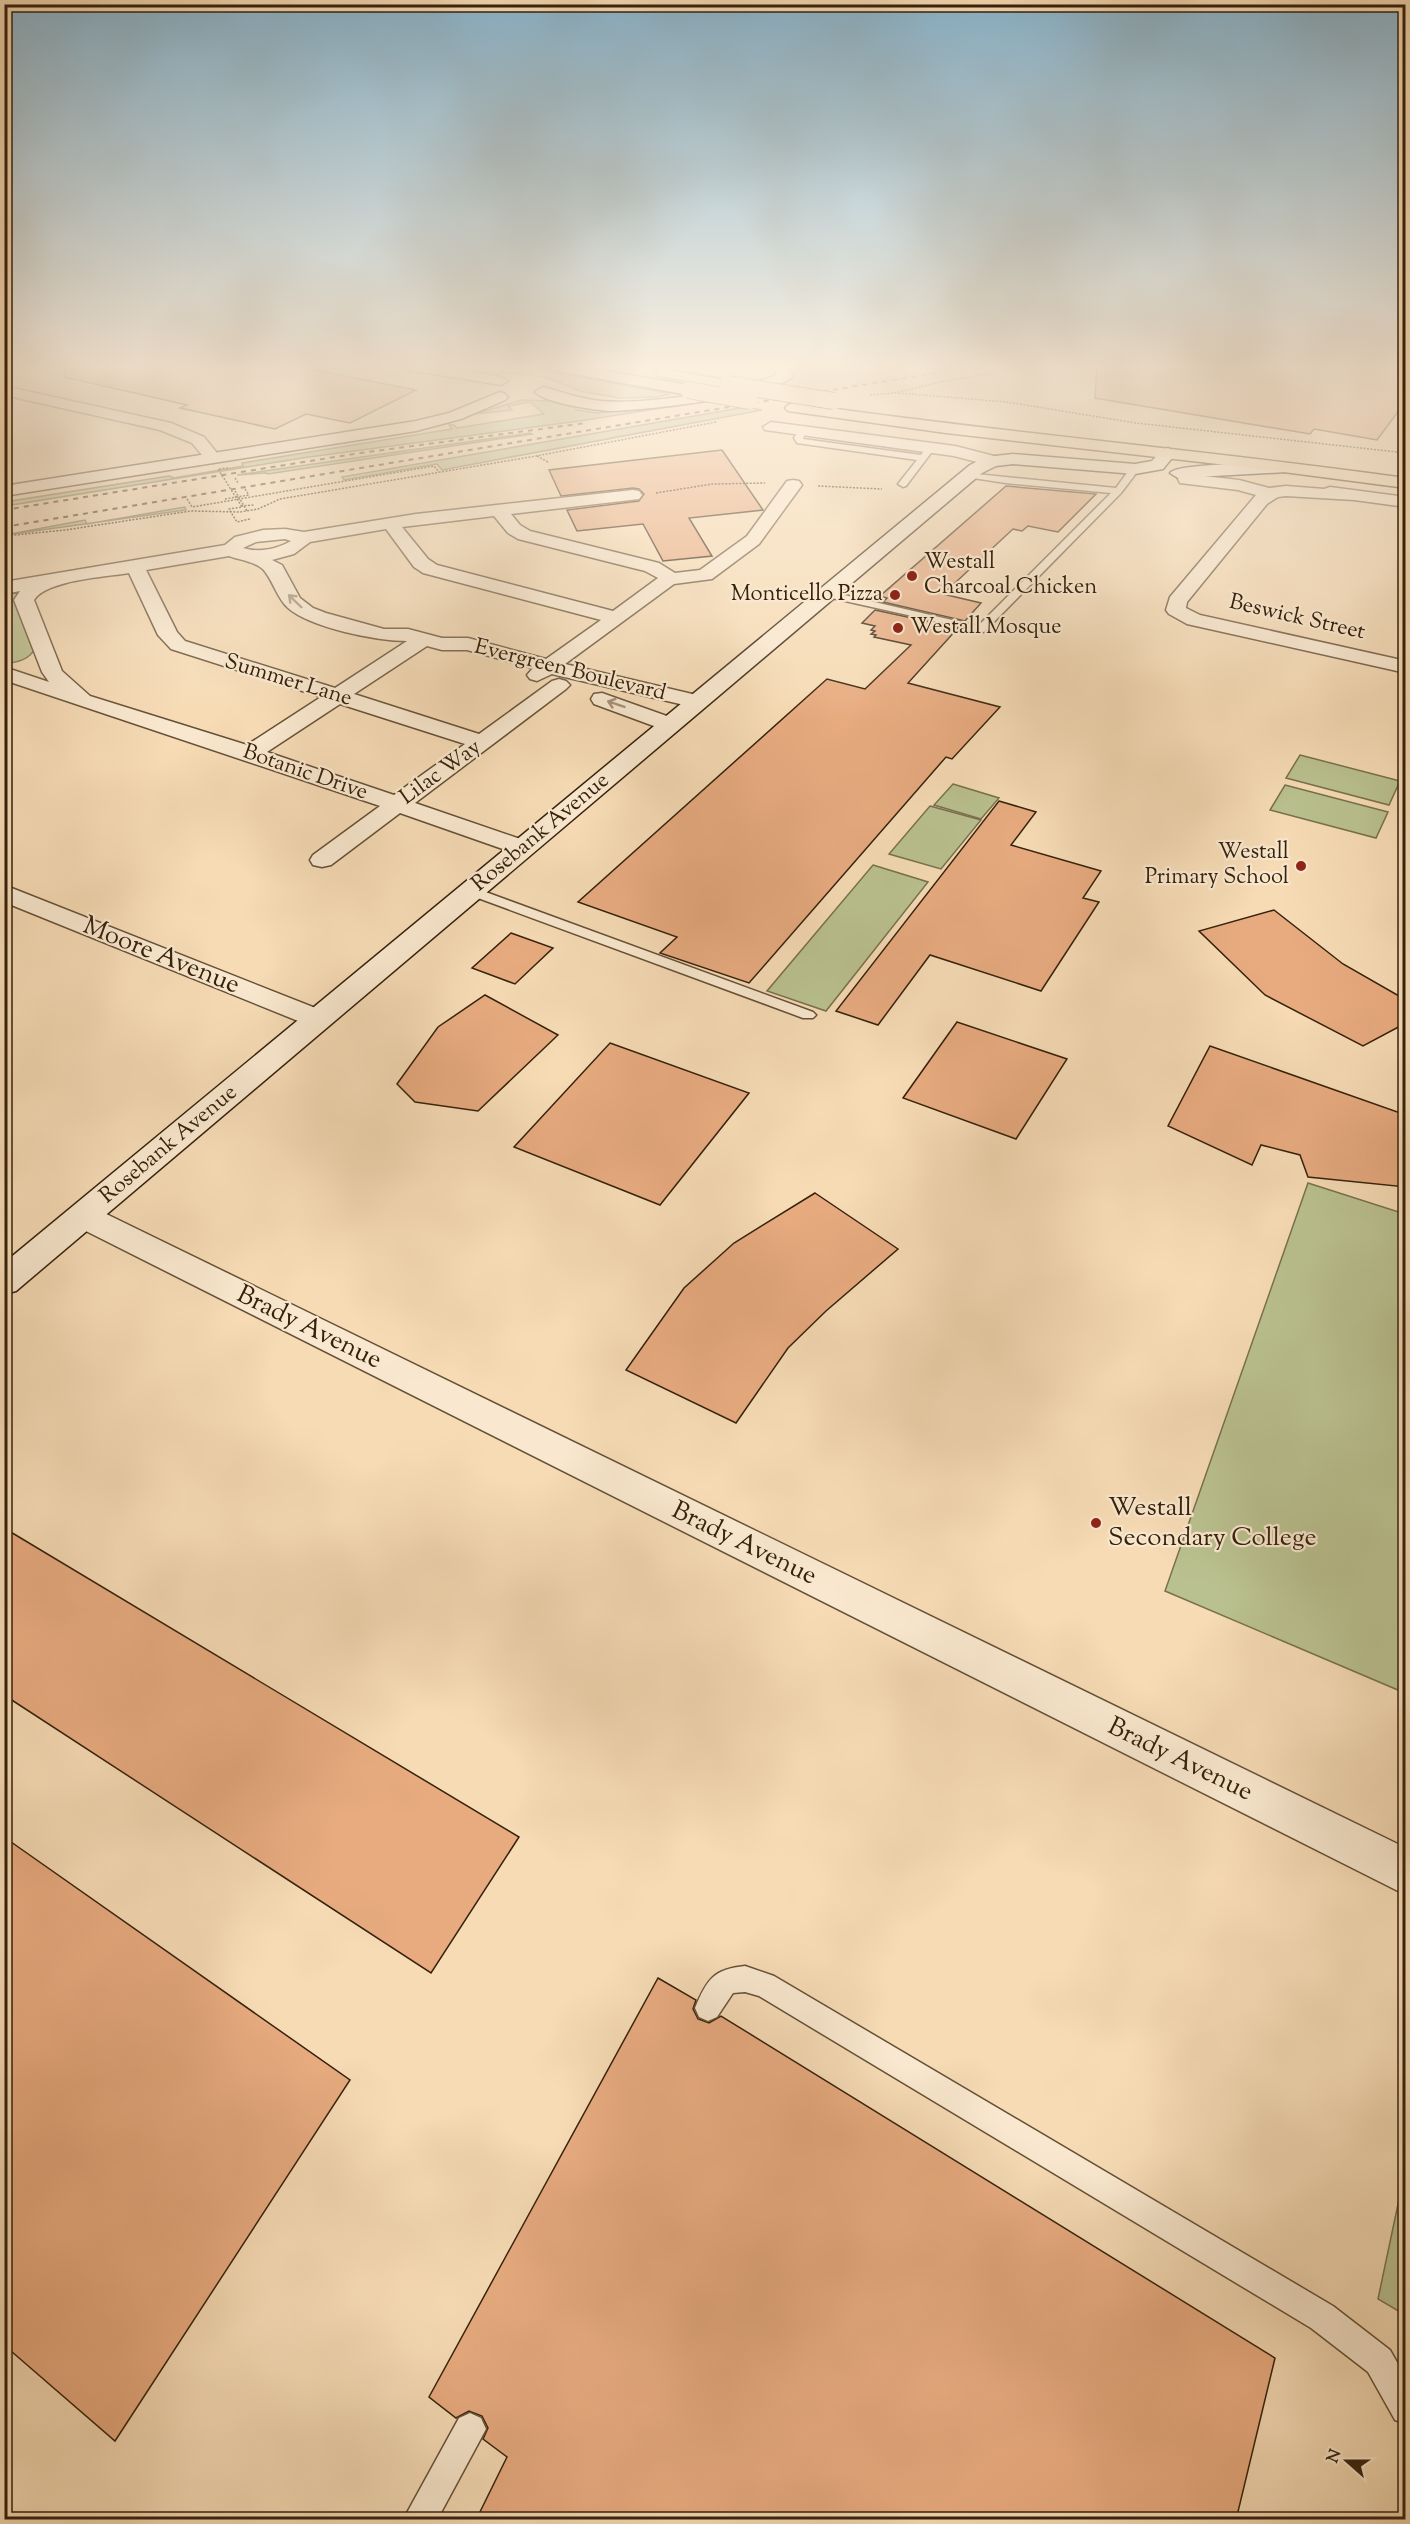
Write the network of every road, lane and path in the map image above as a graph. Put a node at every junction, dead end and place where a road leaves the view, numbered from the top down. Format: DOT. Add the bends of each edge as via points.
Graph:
graph roads {
  1 [pos="50,484"];
  2 [pos="227,484"];
  3 [pos="333,484"];
  4 [pos="370,484"];
  5 [pos="959,484"];
  6 [pos="1056,484"];
  7 [pos="1123,484"];
  8 [pos="1231,484"];
  9 [pos="1310,484"];
  10 [pos="793,485"];
  11 [pos="245,489"];
  12 [pos="4,491"];
  13 [pos="235,491"];
  14 [pos="1118,491"];
  15 [pos="633,495"];
  16 [pos="1268,496"];
  17 [pos="1351,496"];
  18 [pos="236,497"];
  19 [pos="187,499"];
  20 [pos="240,500"];
  21 [pos="1406,502"];
  22 [pos="190,505"];
  23 [pos="254,505"];
  24 [pos="241,506"];
  25 [pos="498,509"];
  26 [pos="247,511"];
  27 [pos="250,519"];
  28 [pos="390,523"];
  29 [pos="4,536"];
  30 [pos="297,543"];
  31 [pos="231,550"];
  32 [pos="250,555"];
  33 [pos="136,568"];
  34 [pos="295,570"];
  35 [pos="668,579"];
  36 [pos="47,583"];
  37 [pos="4,588"];
  38 [pos="827,594"];
  39 [pos="318,599"];
  40 [pos="617,618"];
  41 [pos="425,640"];
  42 [pos="43,652"];
  43 [pos="1406,667"];
  44 [pos="4,668"];
  45 [pos="4,673"];
  46 [pos="547,676"];
  47 [pos="337,696"];
  48 [pos="87,700"];
  49 [pos="697,702"];
  50 [pos="670,725"];
  51 [pos="483,742"];
  52 [pos="249,754"];
  53 [pos="398,804"];
  54 [pos="523,848"];
  55 [pos="322,860"];
  56 [pos="472,891"];
  57 [pos="4,893"];
  58 [pos="808,1015"];
  59 [pos="318,1019"];
  60 [pos="83,1216"];
  61 [pos="4,1282"];
  62 [pos="1406,1872"];
  63 [pos="708,2008"];
  64 [pos="1406,2409"];
  65 [pos="470,2428"];
  66 [pos="419,2520"];
  1 -- 12 [label="street"];
  2 -- 18 [label="path, bridge"];
  3 -- 20 [label="path"];
  4 -- 26 [label="path" via="280,499"];
  5 -- 38 [label="street, Rosebank Avenue"];
  6 -- 14 [label="lane"];
  7 -- 14 [label="lane"];
  8 -- 16 [label="street"];
  9 -- 17 [label="street"];
  10 -- 35 [label="street" via="753,540 705,574"];
  11 -- 18 [label="path, bridge" via="249,495"];
  13 -- 20 [label="path"];
  14 -- 38 [label="lane" via="980,630"];
  15 -- 25 [label="street"];
  16 -- 17 [label="street" via="1291,491"];
  16 -- 43 [label="street, Beswick Street" via="1177,601 1179,614"];
  17 -- 21 [label="street"];
  18 -- 22 [label="path"];
  18 -- 24 [label="path, bridge"];
  19 -- 22 [label="path"];
  20 -- 22 [label="path"];
  20 -- 26 [label="path"];
  23 -- 24 [label="path, bridge"];
  24 -- 27 [label="path, bridge" via="230,509 237,522"];
  25 -- 28 [label="street"];
  25 -- 35 [label="street" via="524,535 652,567 664,572"];
  26 -- 29 [label="path" via="191,511"];
  28 -- 30 [label="street"];
  28 -- 40 [label="street" via="430,569"];
  30 -- 31 [label="street" via="285,534 264,536 243,541"];
  30 -- 32 [label="street"];
  30 -- 34 [label="street" via="291,561"];
  31 -- 32 [label="street"];
  31 -- 33 [label="street"];
  41 -- 32 [label="street, Evergreen Boulevard, one-way" via="382,635 306,612 293,602 275,569"];
  33 -- 36 [label="street"];
  33 -- 47 [label="street, Summer Lane" via="168,635 178,645"];
  35 -- 40 [label="street, Lilac Way"];
  36 -- 37 [label="street"];
  36 -- 42 [label="street, Botanic Drive" via="24,597"];
  38 -- 49 [label="street, Rosebank Avenue"];
  39 -- 41 [label="street, Evergreen Boulevard" via="322,604 398,625"];
  40 -- 46 [label="street, Lilac Way"];
  41 -- 46 [label="street, Evergreen Boulevard" via="453,655"];
  41 -- 47 [label="street"];
  42 -- 44 [label="street"];
  42 -- 48 [label="street, Botanic Drive" via="59,681"];
  45 -- 48 [label="street, Botanic Drive"];
  46 -- 49 [label="street, Evergreen Boulevard"];
  50 -- 46 [label="street, Evergreen Boulevard, one-way"];
  46 -- 51 [label="street, Lilac Way"];
  47 -- 51 [label="street, Summer Lane"];
  47 -- 52 [label="street"];
  48 -- 52 [label="street, Botanic Drive"];
  49 -- 50 [label="street, Rosebank Avenue"];
  50 -- 54 [label="street, Rosebank Avenue"];
  51 -- 53 [label="street, Lilac Way"];
  52 -- 53 [label="street, Botanic Drive"];
  53 -- 54 [label="street, Botanic Drive"];
  53 -- 55 [label="street, Lilac Way"];
  54 -- 56 [label="street, Rosebank Avenue"];
  56 -- 58 [label="lane"];
  56 -- 59 [label="street, Rosebank Avenue"];
  57 -- 59 [label="street, Moore Avenue"];
  59 -- 60 [label="street, Rosebank Avenue"];
  60 -- 61 [label="street, Rosebank Avenue"];
  60 -- 62 [label="street, Brady Avenue"];
  63 -- 64 [label="lane" via="726,1981 745,1979 765,1985 1322,2317 1379,2361"];
  65 -- 66 [label="lane"];
}
